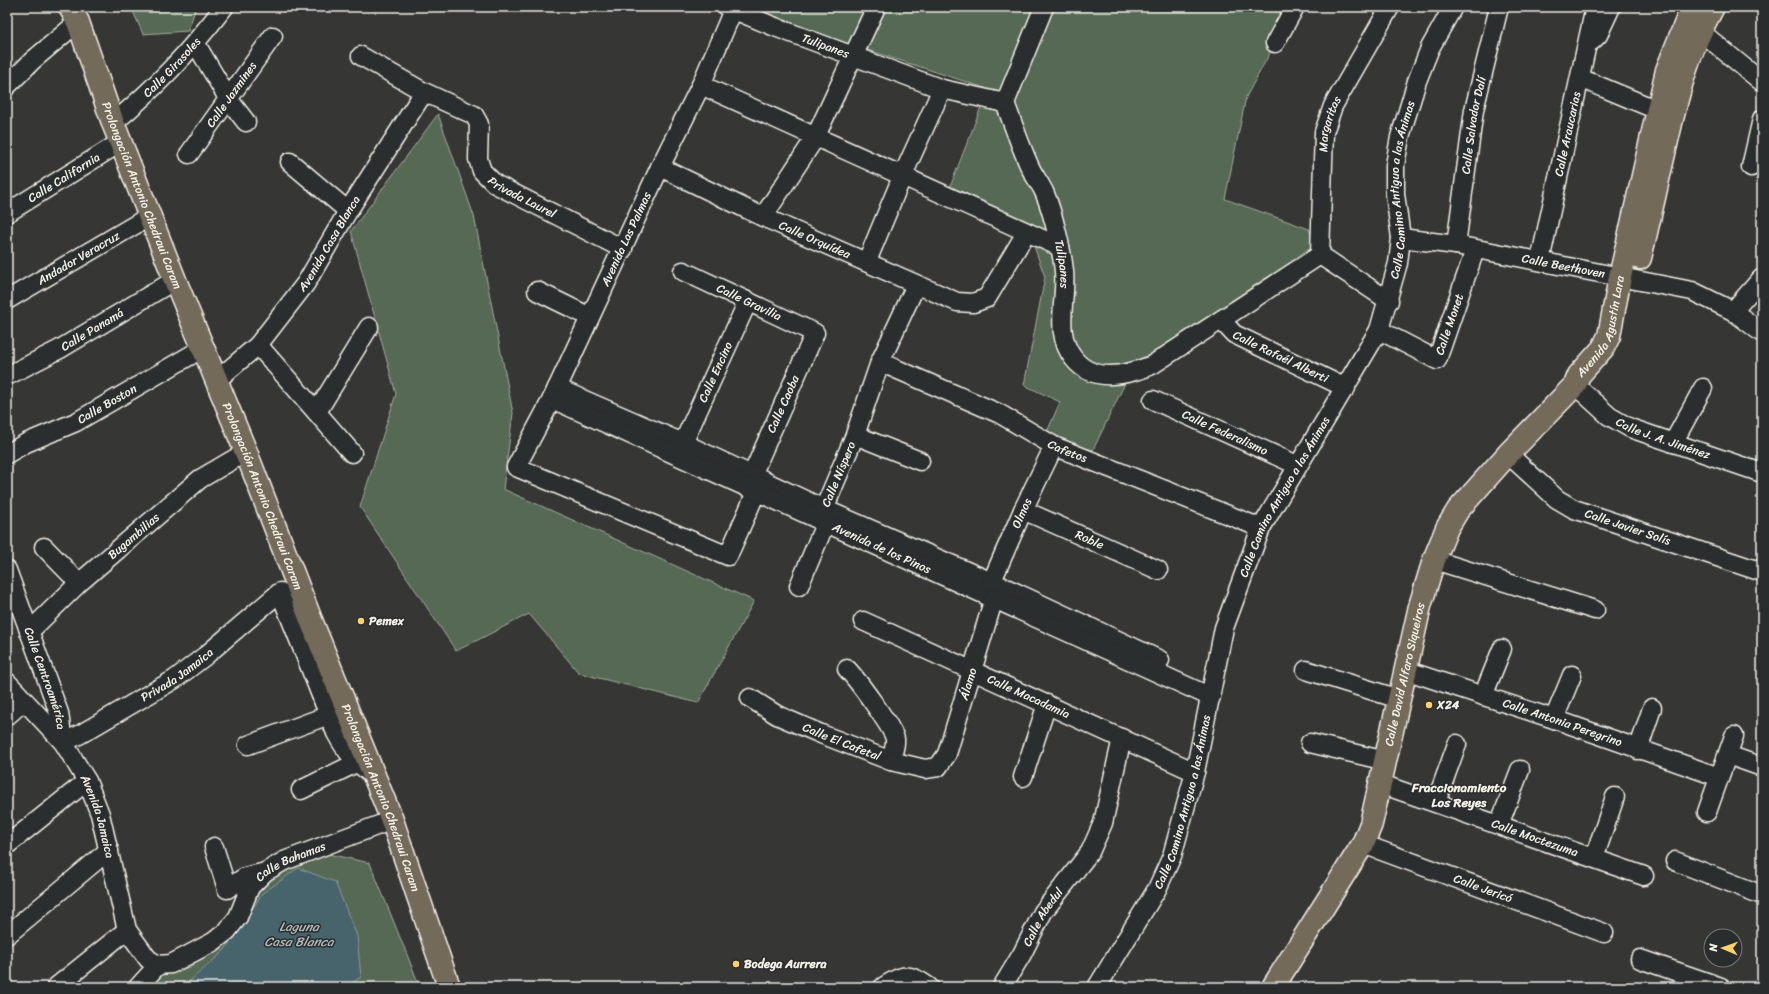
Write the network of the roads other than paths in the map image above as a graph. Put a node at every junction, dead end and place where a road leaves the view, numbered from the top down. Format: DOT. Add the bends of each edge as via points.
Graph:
graph roads {
  1 [pos="224,7"];
  2 [pos="876,7"];
  3 [pos="1044,7"];
  4 [pos="1295,7"];
  5 [pos="1390,7"];
  6 [pos="1453,7"];
  7 [pos="1499,7"];
  8 [pos="1595,7"];
  9 [pos="1611,7"];
  10 [pos="1713,7"];
  11 [pos="730,8"];
  12 [pos="74,14"];
  13 [pos="1692,19"];
  14 [pos="273,36"];
  15 [pos="1275,43"];
  16 [pos="196,44"];
  17 [pos="1587,45"];
  18 [pos="361,56"];
  19 [pos="854,56"];
  20 [pos="1580,78"];
  21 [pos="1762,82"];
  22 [pos="7,86"];
  23 [pos="701,86"];
  24 [pos="942,89"];
  25 [pos="424,92"];
  26 [pos="229,100"];
  27 [pos="1004,103"];
  28 [pos="1657,110"];
  29 [pos="1762,119"];
  30 [pos="246,122"];
  31 [pos="117,132"];
  32 [pos="815,138"];
  33 [pos="189,154"];
  34 [pos="290,162"];
  35 [pos="660,167"];
  36 [pos="1751,167"];
  37 [pos="902,177"];
  38 [pos="348,211"];
  39 [pos="7,213"];
  40 [pos="150,216"];
  41 [pos="763,217"];
  42 [pos="1026,233"];
  43 [pos="1401,238"];
  44 [pos="1456,245"];
  45 [pos="1060,247"];
  46 [pos="623,249"];
  47 [pos="1475,250"];
  48 [pos="1320,255"];
  49 [pos="866,261"];
  50 [pos="1540,262"];
  51 [pos="683,271"];
  52 [pos="1762,278"];
  53 [pos="1628,279"];
  54 [pos="175,280"];
  55 [pos="916,285"];
  56 [pos="537,291"];
  57 [pos="7,300"];
  58 [pos="748,301"];
  59 [pos="1389,301"];
  60 [pos="1733,311"];
  61 [pos="590,317"];
  62 [pos="1221,320"];
  63 [pos="369,327"];
  64 [pos="1379,330"];
  65 [pos="815,332"];
  66 [pos="1762,333"];
  67 [pos="258,345"];
  68 [pos="203,348"];
  69 [pos="880,362"];
  70 [pos="7,376"];
  71 [pos="217,380"];
  72 [pos="1575,385"];
  73 [pos="1346,388"];
  74 [pos="1703,388"];
  75 [pos="554,393"];
  76 [pos="1154,400"];
  77 [pos="317,412"];
  78 [pos="855,434"];
  79 [pos="683,443"];
  80 [pos="1673,443"];
  81 [pos="1054,446"];
  82 [pos="246,452"];
  83 [pos="352,453"];
  84 [pos="7,454"];
  85 [pos="1508,454"];
  86 [pos="920,461"];
  87 [pos="1297,465"];
  88 [pos="1762,473"];
  89 [pos="756,482"];
  90 [pos="1023,510"];
  91 [pos="824,516"];
  92 [pos="1261,528"];
  93 [pos="44,547"];
  94 [pos="728,556"];
  95 [pos="1434,560"];
  96 [pos="7,570"];
  97 [pos="1158,570"];
  98 [pos="1762,572"];
  99 [pos="79,583"];
  100 [pos="799,586"];
  101 [pos="993,590"];
  102 [pos="1595,610"];
  103 [pos="863,621"];
  104 [pos="29,632"];
  105 [pos="1502,649"];
  106 [pos="847,669"];
  107 [pos="973,670"];
  108 [pos="1306,670"];
  109 [pos="1405,670"];
  110 [pos="1572,675"];
  111 [pos="7,682"];
  112 [pos="1212,691"];
  113 [pos="1483,696"];
  114 [pos="750,698"];
  115 [pos="1399,699"];
  116 [pos="24,701"];
  117 [pos="1047,704"];
  118 [pos="1652,708"];
  119 [pos="329,715"];
  120 [pos="7,716"];
  121 [pos="1554,719"];
  122 [pos="1734,736"];
  123 [pos="1122,738"];
  124 [pos="63,742"];
  125 [pos="1310,743"];
  126 [pos="1457,744"];
  127 [pos="248,745"];
  128 [pos="1638,750"];
  129 [pos="1728,755"];
  130 [pos="891,761"];
  131 [pos="1386,761"];
  132 [pos="356,763"];
  133 [pos="938,767"];
  134 [pos="1762,768"];
  135 [pos="1520,770"];
  136 [pos="1195,772"];
  137 [pos="1023,776"];
  138 [pos="375,777"];
  139 [pos="1720,777"];
  140 [pos="87,782"];
  141 [pos="1382,784"];
  142 [pos="301,790"];
  143 [pos="1615,797"];
  144 [pos="1436,802"];
  145 [pos="1707,812"];
  146 [pos="392,820"];
  147 [pos="1499,825"];
  148 [pos="1362,844"];
  149 [pos="7,845"];
  150 [pos="214,847"];
  151 [pos="108,850"];
  152 [pos="1594,858"];
  153 [pos="1675,861"];
  154 [pos="264,872"];
  155 [pos="1644,876"];
  156 [pos="1762,895"];
  157 [pos="127,930"];
  158 [pos="1604,934"];
  159 [pos="7,935"];
  160 [pos="1640,959"];
  161 [pos="158,965"];
  162 [pos="56,987"];
  163 [pos="138,987"];
  164 [pos="450,987"];
  165 [pos="883,987"];
  166 [pos="929,987"];
  167 [pos="1002,987"];
  168 [pos="1097,987"];
  169 [pos="1273,987"];
  170 [pos="1721,987"];
  1 -- 16 [label="street, Calle Girasoles"];
  2 -- 19 [label="street"];
  3 -- 27 [label="street"];
  4 -- 15 [label="street"];
  5 -- 48 [label="street, Margaritas" via="1333,106 1324,132"];
  6 -- 43 [label="street, Calle Camino Antiguo a las Ánimas" via="1430,48 1400,138 1395,165 1395,194"];
  7 -- 44 [label="street, Calle Salvador Dalí" via="1474,110"];
  8 -- 17 [label="street, Calle Araucarias"];
  9 -- 17 [label="street" via="1598,35"];
  10 -- 13 [label="main road, Avenida Agustín Lara"];
  11 -- 19 [label="street, Tulipanes"];
  11 -- 23 [label="street, Avenida Las Palmas"];
  12 -- 22 [label="street"];
  12 -- 31 [label="main road, Prolongación Antonio Chedraui Caram"];
  13 -- 21 [label="street"];
  13 -- 28 [label="main road, Avenida Agustín Lara" via="1667,70"];
  13 -- 53 [label="main road, Avenida Agustín Lara" via="1692,49"];
  14 -- 26 [label="street, Calle Jazmines"];
  16 -- 26 [label="street"];
  16 -- 31 [label="street, Calle Girasoles" via="142,100"];
  17 -- 20 [label="street, Calle Araucarias"];
  18 -- 25 [label="street, Privada Laurel"];
  19 -- 24 [label="street, Tulipanes"];
  19 -- 32 [label="street"];
  20 -- 28 [label="street"];
  20 -- 50 [label="street, Calle Araucarias"];
  23 -- 32 [label="street"];
  23 -- 35 [label="street, Avenida Las Palmas"];
  24 -- 27 [label="street, Tulipanes"];
  24 -- 37 [label="street"];
  25 -- 38 [label="street, Avenida Casa Blanca"];
  25 -- 46 [label="street, Privada Laurel" via="474,115 479,124 478,159 482,171 495,184"];
  26 -- 30 [label="street"];
  26 -- 33 [label="street, Calle Jazmines"];
  27 -- 45 [label="street, Tulipanes" via="1029,166 1045,194"];
  28 -- 53 [label="main road, Avenida Agustín Lara"];
  29 -- 36 [label="street"];
  31 -- 39 [label="street, Calle California"];
  31 -- 40 [label="main road, Prolongación Antonio Chedraui Caram"];
  32 -- 37 [label="street"];
  32 -- 41 [label="street"];
  34 -- 38 [label="street"];
  35 -- 41 [label="street, Calle Orquídea"];
  35 -- 46 [label="street, Avenida Las Palmas"];
  37 -- 42 [label="street"];
  37 -- 49 [label="street"];
  38 -- 67 [label="street, Avenida Casa Blanca" via="306,283"];
  40 -- 54 [label="main road, Prolongación Antonio Chedraui Caram"];
  40 -- 57 [label="street, Andador Veracruz"];
  41 -- 49 [label="street, Calle Orquídea"];
  42 -- 45 [label="street"];
  42 -- 55 [label="street, Calle Orquídea" via="987,298 973,303 957,302"];
  43 -- 44 [label="street, Calle Beethoven"];
  43 -- 59 [label="street, Calle Camino Antiguo a las Ánimas"];
  44 -- 47 [label="street, Calle Beethoven"];
  45 -- 62 [label="street, Tulipanes" via="1064,272 1062,328 1066,345 1074,360 1089,371 1108,376 1132,373 1152,365"];
  46 -- 61 [label="street, Avenida Las Palmas"];
  47 -- 50 [label="street, Calle Beethoven"];
  47 -- 64 [label="street, Calle Monet" via="1437,360"];
  48 -- 59 [label="street"];
  48 -- 62 [label="street, Tulipanes"];
  49 -- 55 [label="street, Calle Orquídea"];
  50 -- 53 [label="street, Calle Beethoven"];
  51 -- 58 [label="street, Calle Gravilia"];
  52 -- 60 [label="street"];
  53 -- 60 [label="street, Calle Beethoven" via="1692,291"];
  53 -- 72 [label="main road, Avenida Agustín Lara" via="1609,336 1603,348 1579,375"];
  54 -- 68 [label="main road, Prolongación Antonio Chedraui Caram"];
  54 -- 70 [label="street, Calle Panamá" via="60,349"];
  55 -- 69 [label="street, Calle Níspero"];
  56 -- 61 [label="street"];
  58 -- 65 [label="street, Calle Gravilia"];
  58 -- 79 [label="street, Calle Encino"];
  59 -- 64 [label="street, Calle Camino Antiguo a las Ánimas"];
  60 -- 66 [label="street, Calle Beethoven"];
  61 -- 75 [label="street, Avenida Las Palmas"];
  62 -- 73 [label="street, Calle Rafaél Alberti" via="1234,334"];
  63 -- 77 [label="street"];
  64 -- 73 [label="street, Calle Camino Antiguo a las Ánimas"];
  65 -- 89 [label="street, Calle Caoba"];
  67 -- 71 [label="street, Avenida Casa Blanca"];
  67 -- 77 [label="street"];
  68 -- 71 [label="main road, Prolongación Antonio Chedraui Caram"];
  68 -- 84 [label="street, Calle Boston" via="76,422"];
  69 -- 78 [label="street, Calle Níspero"];
  69 -- 81 [label="street, Cafetos" via="1000,414"];
  71 -- 82 [label="main road, Prolongación Antonio Chedraui Caram"];
  72 -- 80 [label="street, Calle J. A. Jiménez" via="1609,416"];
  72 -- 85 [label="main road, Calle David Alfaro Siqueiros"];
  73 -- 87 [label="street, Calle Camino Antiguo a las Ánimas"];
  74 -- 80 [label="street"];
  75 -- 79 [label="street, Avenida de los Pinos"];
  75 -- 89 [label="street, Avenida de los Pinos"];
  75 -- 94 [label="street, Avenida Las Palmas" via="516,467"];
  76 -- 87 [label="street, Calle Federalismo"];
  77 -- 83 [label="street"];
  78 -- 86 [label="street"];
  78 -- 91 [label="street, Calle Níspero"];
  79 -- 89 [label="street, Avenida de los Pinos"];
  80 -- 88 [label="street, Calle J. A. Jiménez"];
  81 -- 90 [label="street, Olmos"];
  81 -- 92 [label="street, Cafetos"];
  82 -- 99 [label="street, Bugambilias" via="200,479"];
  82 -- 138 [label="main road, Prolongación Antonio Chedraui Caram"];
  85 -- 95 [label="main road, Calle David Alfaro Siqueiros" via="1458,510 1447,528"];
  85 -- 98 [label="street, Calle Javier Solís" via="1557,499 1574,509"];
  87 -- 92 [label="street, Calle Camino Antiguo a las Ánimas"];
  89 -- 91 [label="street, Avenida de los Pinos"];
  89 -- 94 [label="street, Calle Caoba"];
  90 -- 97 [label="street, Roble"];
  90 -- 101 [label="street, Olmos"];
  91 -- 100 [label="street, Calle Níspero"];
  91 -- 101 [label="street, Avenida de los Pinos"];
  92 -- 112 [label="street, Calle Camino Antiguo a las Ánimas" via="1224,628"];
  93 -- 99 [label="street"];
  95 -- 102 [label="street"];
  95 -- 109 [label="main road, Calle David Alfaro Siqueiros"];
  96 -- 104 [label="street, Calle Centroamérica"];
  99 -- 104 [label="street, Bugambilias"];
  101 -- 107 [label="street, Álamo"];
  101 -- 112 [label="street, Avenida de los Pinos"];
  103 -- 107 [label="street, Calle Macadamia"];
  104 -- 124 [label="street, Calle Centroamérica" via="59,713"];
  105 -- 113 [label="street"];
  106 -- 130 [label="street" via="892,729 895,740"];
  107 -- 117 [label="street, Calle Macadamia"];
  107 -- 133 [label="street, Álamo" via="948,754"];
  108 -- 115 [label="street"];
  109 -- 113 [label="street, Calle Antonia Peregrino"];
  109 -- 115 [label="main road, Calle David Alfaro Siqueiros"];
  110 -- 121 [label="street"];
  111 -- 116 [label="street, Avenida Jamaica"];
  112 -- 136 [label="street, Calle Camino Antiguo a las Ánimas"];
  113 -- 121 [label="street, Calle Antonia Peregrino"];
  114 -- 130 [label="street, Calle El Cafetal" via="799,725"];
  115 -- 131 [label="main road, Calle David Alfaro Siqueiros"];
  116 -- 120 [label="street"];
  116 -- 124 [label="street, Avenida Jamaica"];
  117 -- 123 [label="street, Calle Macadamia"];
  117 -- 137 [label="street"];
  118 -- 128 [label="street"];
  119 -- 124 [label="street, Privada Jamaica" via="280,592 175,680"];
  119 -- 127 [label="street"];
  119 -- 132 [label="street" via="345,750"];
  121 -- 128 [label="street, Calle Antonia Peregrino"];
  122 -- 129 [label="street"];
  123 -- 136 [label="street, Calle Macadamia"];
  123 -- 167 [label="street, Calle Abedul" via="1103,823 1090,852 1043,912"];
  124 -- 140 [label="street, Avenida Jamaica"];
  125 -- 131 [label="street"];
  126 -- 144 [label="street"];
  128 -- 139 [label="street, Calle Antonia Peregrino"];
  129 -- 134 [label="street"];
  129 -- 139 [label="street"];
  130 -- 133 [label="street, Calle El Cafetal" via="925,769"];
  131 -- 141 [label="main road, Calle David Alfaro Siqueiros"];
  132 -- 138 [label="street"];
  132 -- 142 [label="street"];
  135 -- 147 [label="street"];
  136 -- 168 [label="street, Calle Camino Antiguo a las Ánimas" via="1172,856 1157,889"];
  138 -- 146 [label="main road, Prolongación Antonio Chedraui Caram"];
  139 -- 145 [label="street"];
  140 -- 149 [label="street"];
  140 -- 151 [label="street, Avenida Jamaica" via="100,814"];
  141 -- 144 [label="street, Calle Moctezuma"];
  141 -- 148 [label="main road, Calle David Alfaro Siqueiros" via="1371,824"];
  143 -- 152 [label="street"];
  144 -- 147 [label="street, Calle Moctezuma"];
  146 -- 154 [label="street, Calle Bahamas" via="284,860"];
  146 -- 164 [label="main road, Prolongación Antonio Chedraui Caram"];
  147 -- 152 [label="street, Calle Moctezuma"];
  148 -- 158 [label="street, Calle Jericó"];
  148 -- 169 [label="main road, Calle David Alfaro Siqueiros"];
  150 -- 154 [label="street" via="227,888 245,877"];
  151 -- 157 [label="street, Avenida Jamaica"];
  151 -- 159 [label="street"];
  152 -- 155 [label="street, Calle Moctezuma"];
  153 -- 156 [label="street"];
  154 -- 161 [label="street, Calle Bahamas" via="250,887 238,918 227,931 214,942 171,964"];
  157 -- 161 [label="street, Avenida Jamaica" via="148,958"];
  157 -- 162 [label="street"];
  160 -- 170 [label="street"];
  161 -- 163 [label="street"];
  165 -- 166 [label="street" via="898,977 907,976 917,978"];
}
